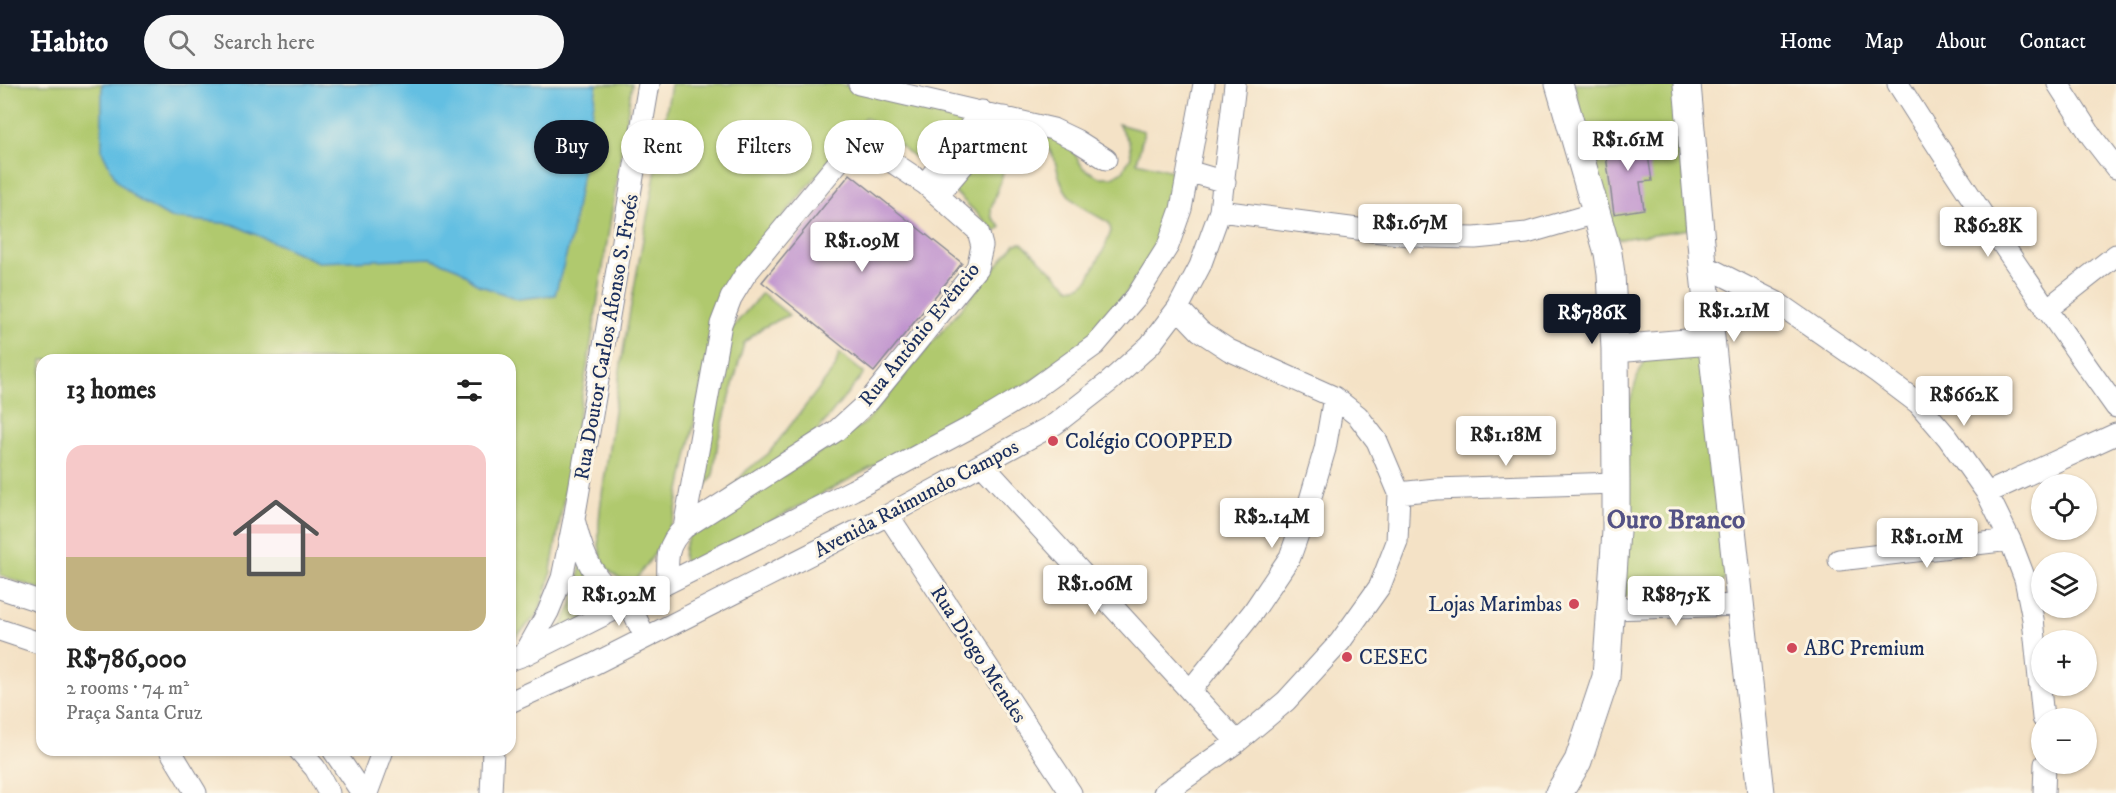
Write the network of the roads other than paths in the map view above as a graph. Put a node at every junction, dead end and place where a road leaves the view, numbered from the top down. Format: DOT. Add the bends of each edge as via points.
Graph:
graph roads {
  1 [pos="649,84"];
  2 [pos="859,84"];
  3 [pos="1204,84"];
  4 [pos="1235,84"];
  5 [pos="1559,84"];
  6 [pos="1687,84"];
  7 [pos="1898,84"];
  8 [pos="2058,84"];
  9 [pos="982,111"];
  10 [pos="1004,117"];
  11 [pos="1106,159"];
  12 [pos="2116,168"];
  13 [pos="1188,171"];
  14 [pos="1225,182"];
  15 [pos="931,189"];
  16 [pos="1220,211"];
  17 [pos="1596,213"];
  18 [pos="2116,255"];
  19 [pos="1703,265"];
  20 [pos="1178,308"];
  21 [pos="2046,310"];
  22 [pos="1711,341"];
  23 [pos="1615,349"];
  24 [pos="1334,397"];
  25 [pos="2116,407"];
  26 [pos="2116,434"];
  27 [pos="982,464"];
  28 [pos="1616,483"];
  29 [pos="1399,493"];
  30 [pos="1987,493"];
  31 [pos="888,515"];
  32 [pos="574,519"];
  33 [pos="684,528"];
  34 [pos="2010,540"];
  35 [pos="1839,560"];
  36 [pos="668,582"];
  37 [pos="0,588"];
  38 [pos="36,600"];
  39 [pos="627,602"];
  40 [pos="1740,605"];
  41 [pos="1611,609"];
  42 [pos="0,630"];
  43 [pos="645,637"];
  44 [pos="36,642"];
  45 [pos="517,657"];
  46 [pos="1190,691"];
  47 [pos="516,699"];
  48 [pos="2042,708"];
  49 [pos="1237,742"];
  50 [pos="174,756"];
  51 [pos="304,756"];
  52 [pos="337,756"];
  53 [pos="380,756"];
  54 [pos="493,756"];
  55 [pos="2045,774"];
  56 [pos="196,793"];
  57 [pos="328,793"];
  58 [pos="364,793"];
  59 [pos="491,793"];
  60 [pos="1071,793"];
  61 [pos="1164,793"];
  62 [pos="1559,793"];
  63 [pos="1761,793"];
  64 [pos="2044,793"];
  1 -- 32 [label="street, Rua Doutor Carlos Afonso S. Froés"];
  2 -- 9 [label="street"];
  3 -- 13 [label="street, Avenida Raimundo Campos"];
  4 -- 14 [label="street, Avenida Raimundo Campos"];
  5 -- 17 [label="main road"];
  6 -- 19 [label="main road"];
  7 -- 21 [label="street"];
  8 -- 12 [label="street"];
  9 -- 10 [label="street"];
  9 -- 15 [label="street"];
  10 -- 11 [label="street" via="1053,129"];
  10 -- 15 [label="street"];
  13 -- 14 [label="street"];
  13 -- 36 [label="street, Avenida Raimundo Campos" via="1181,209 1168,246 1136,297 1095,345 1030,392 975,425"];
  14 -- 16 [label="street, Avenida Raimundo Campos"];
  15 -- 33 [label="street, Rua Antônio Evêncio" via="978,231 982,246 977,268 869,401 836,431"];
  15 -- 33 [label="street, Rua Antônio Evêncio" via="883,156 869,150 855,151 842,159 745,275 721,324"];
  16 -- 17 [label="street" via="1395,234 1475,238 1527,233"];
  16 -- 20 [label="street, Avenida Raimundo Campos" via="1200,266"];
  17 -- 23 [label="main road" via="1611,274"];
  18 -- 21 [label="street"];
  19 -- 22 [label="main road"];
  19 -- 30 [label="street" via="1776,302 1918,403"];
  20 -- 24 [label="street" via="1200,331 1228,350"];
  20 -- 27 [label="street, Avenida Raimundo Campos" via="1150,345 1109,382 1055,424"];
  21 -- 25 [label="street"];
  22 -- 23 [label="main road"];
  22 -- 40 [label="main road"];
  23 -- 28 [label="main road"];
  24 -- 29 [label="street" via="1358,416 1377,441"];
  24 -- 46 [label="street" via="1325,449 1290,557 1254,612"];
  26 -- 30 [label="street"];
  27 -- 31 [label="street, Avenida Raimundo Campos"];
  27 -- 46 [label="street"];
  28 -- 29 [label="street"];
  28 -- 41 [label="main road"];
  29 -- 49 [label="street" via="1397,542 1380,586 1340,642 1294,692"];
  30 -- 34 [label="street"];
  31 -- 43 [label="street, Avenida Raimundo Campos"];
  31 -- 60 [label="street, Rua Diogo Mendes"];
  32 -- 39 [label="street" via="582,549 601,583"];
  32 -- 45 [label="street, Rua Doutor Carlos Afonso S. Froés" via="562,578 548,612"];
  33 -- 36 [label="street, Rua Antônio Evêncio" via="669,549"];
  34 -- 35 [label="street"];
  34 -- 48 [label="street" via="2025,579 2033,619"];
  36 -- 39 [label="street, Avenida Raimundo Campos"];
  37 -- 38 [label="street"];
  39 -- 43 [label="street"];
  39 -- 45 [label="street, Avenida Raimundo Campos"];
  40 -- 41 [label="street"];
  40 -- 63 [label="main road"];
  41 -- 62 [label="main road" via="1606,677 1578,761"];
  42 -- 44 [label="street"];
  43 -- 47 [label="street, Avenida Raimundo Campos"];
  46 -- 49 [label="street"];
  49 -- 61 [label="street"];
  50 -- 56 [label="street"];
  51 -- 57 [label="street"];
  52 -- 58 [label="street"];
  53 -- 58 [label="street"];
  54 -- 59 [label="street"];
  55 -- 64 [label="street"];
}
